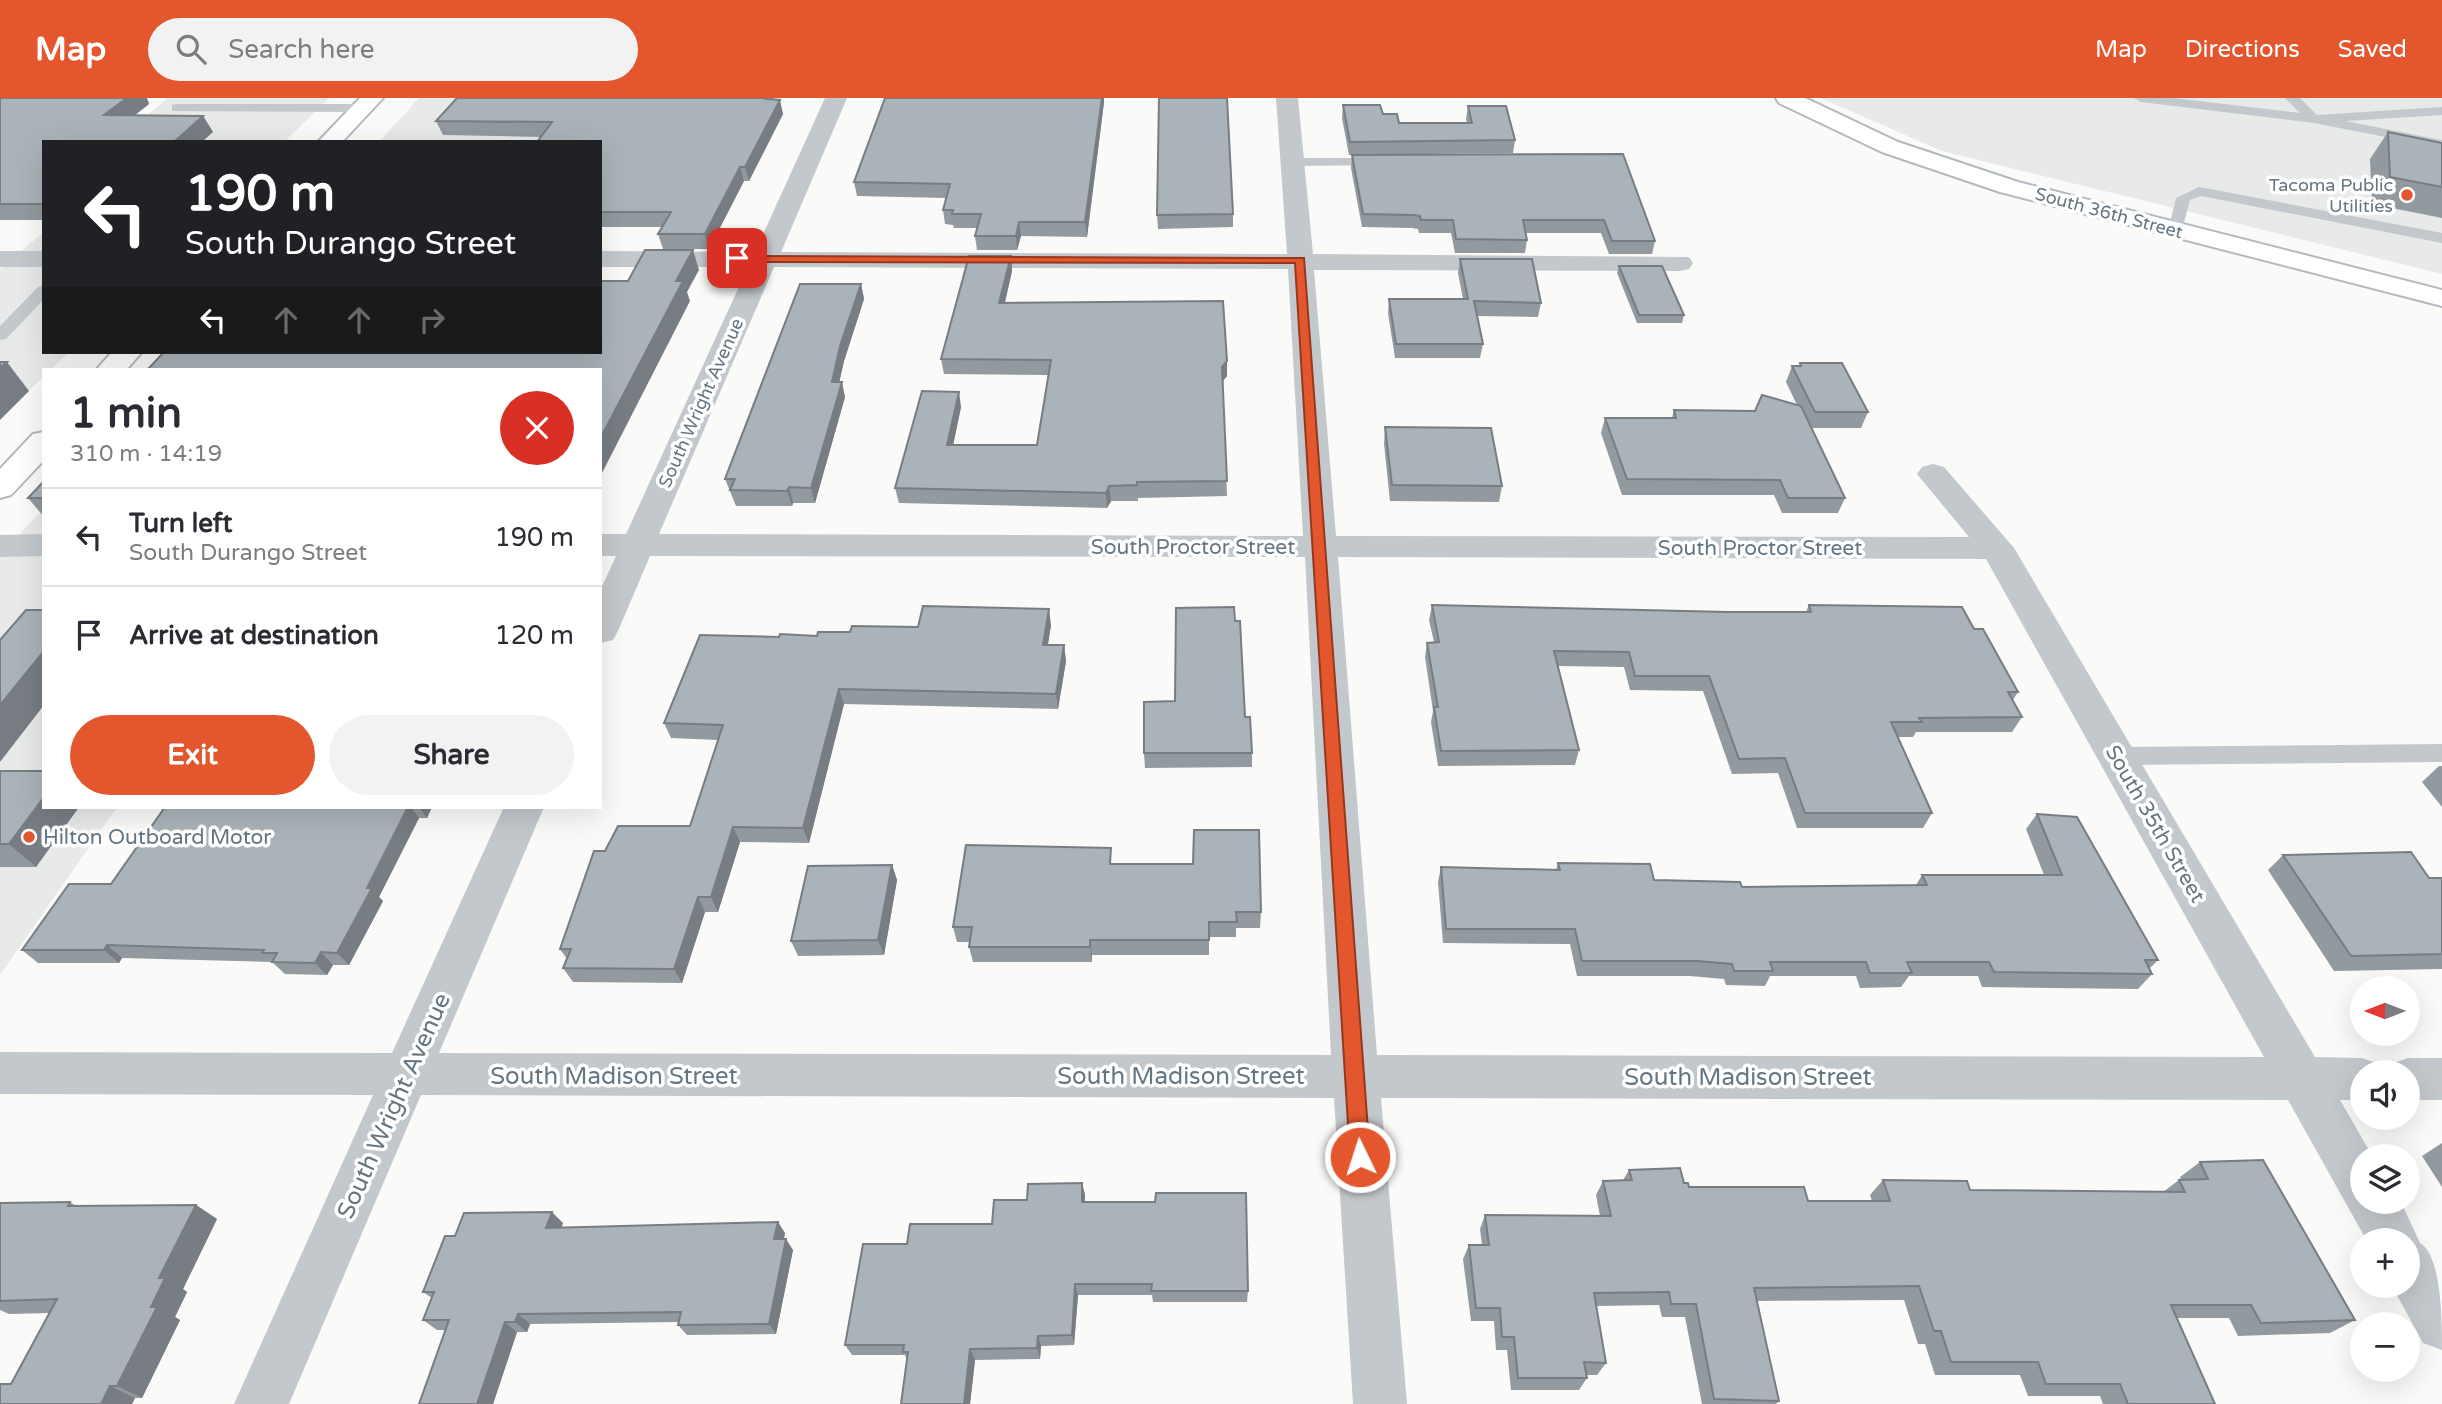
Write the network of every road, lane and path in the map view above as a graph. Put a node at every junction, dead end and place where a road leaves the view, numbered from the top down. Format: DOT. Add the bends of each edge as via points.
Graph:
graph roads {
  1 [pos="836,98"];
  2 [pos="1287,98"];
  3 [pos="1787,98"];
  4 [pos="2141,98"];
  5 [pos="2292,98"];
  6 [pos="301,103"];
  7 [pos="367,103"];
  8 [pos="177,107"];
  9 [pos="2442,111"];
  10 [pos="2314,119"];
  11 [pos="331,140"];
  12 [pos="2442,144"];
  13 [pos="1292,162"];
  14 [pos="1403,162"];
  15 [pos="2176,232"];
  16 [pos="2442,238"];
  17 [pos="764,258"];
  18 [pos="0,259"];
  19 [pos="42,259"];
  20 [pos="602,259"];
  21 [pos="1300,260"];
  22 [pos="1680,263"];
  23 [pos="42,292"];
  24 [pos="2442,298"];
  25 [pos="0,335"];
  26 [pos="126,354"];
  27 [pos="112,368"];
  28 [pos="42,444"];
  29 [pos="1933,474"];
  30 [pos="0,488"];
  31 [pos="602,544"];
  32 [pos="638,544"];
  33 [pos="42,545"];
  34 [pos="0,546"];
  35 [pos="1320,548"];
  36 [pos="1997,548"];
  37 [pos="602,626"];
  38 [pos="2442,753"];
  39 [pos="2115,756"];
  40 [pos="523,809"];
  41 [pos="0,1073"];
  42 [pos="1353,1075"];
  43 [pos="408,1077"];
  44 [pos="2303,1079"];
  45 [pos="2350,1079"];
  46 [pos="2420,1079"];
  47 [pos="2442,1079"];
  48 [pos="2350,1163"];
  49 [pos="2420,1285"];
  50 [pos="2442,1324"];
  51 [pos="261,1404"];
  52 [pos="1380,1404"];
  1 -- 17 [label="street, South Wright Avenue"];
  2 -- 13 [label="street"];
  3 -- 15 [label="street, South 36th Street" via="1890,147 2010,187"];
  4 -- 10 [label="lane"];
  5 -- 10 [label="lane"];
  6 -- 7 [label="lane"];
  6 -- 8 [label="lane"];
  7 -- 11 [label="street"];
  9 -- 10 [label="lane"];
  10 -- 12 [label="lane"];
  13 -- 14 [label="lane"];
  13 -- 21 [label="street"];
  15 -- 16 [label="lane" via="2183,198 2199,191"];
  15 -- 24 [label="street, South 36th Street"];
  17 -- 20 [label="street"];
  17 -- 21 [label="street"];
  17 -- 32 [label="street, South Wright Avenue"];
  18 -- 19 [label="street"];
  21 -- 22 [label="street"];
  21 -- 35 [label="street"];
  23 -- 25 [label="lane"];
  26 -- 27 [label="street"];
  28 -- 30 [label="street"];
  29 -- 36 [label="street, South 35th Street"];
  31 -- 32 [label="street, South Proctor Street"];
  32 -- 35 [label="street, South Proctor Street"];
  32 -- 37 [label="street, South Wright Avenue"];
  33 -- 34 [label="street"];
  35 -- 36 [label="street, South Proctor Street"];
  35 -- 42 [label="street"];
  36 -- 39 [label="street, South 35th Street"];
  38 -- 39 [label="lane"];
  39 -- 44 [label="street, South 35th Street"];
  40 -- 43 [label="street, South Wright Avenue"];
  41 -- 43 [label="street, South Madison Street"];
  42 -- 43 [label="street, South Madison Street"];
  42 -- 44 [label="street, South Madison Street"];
  42 -- 52 [label="street"];
  43 -- 51 [label="street, South Wright Avenue"];
  44 -- 45 [label="street, South Madison Street"];
  44 -- 48 [label="street, South 35th Street"];
  46 -- 47 [label="street"];
  49 -- 50 [label="street"];
}
